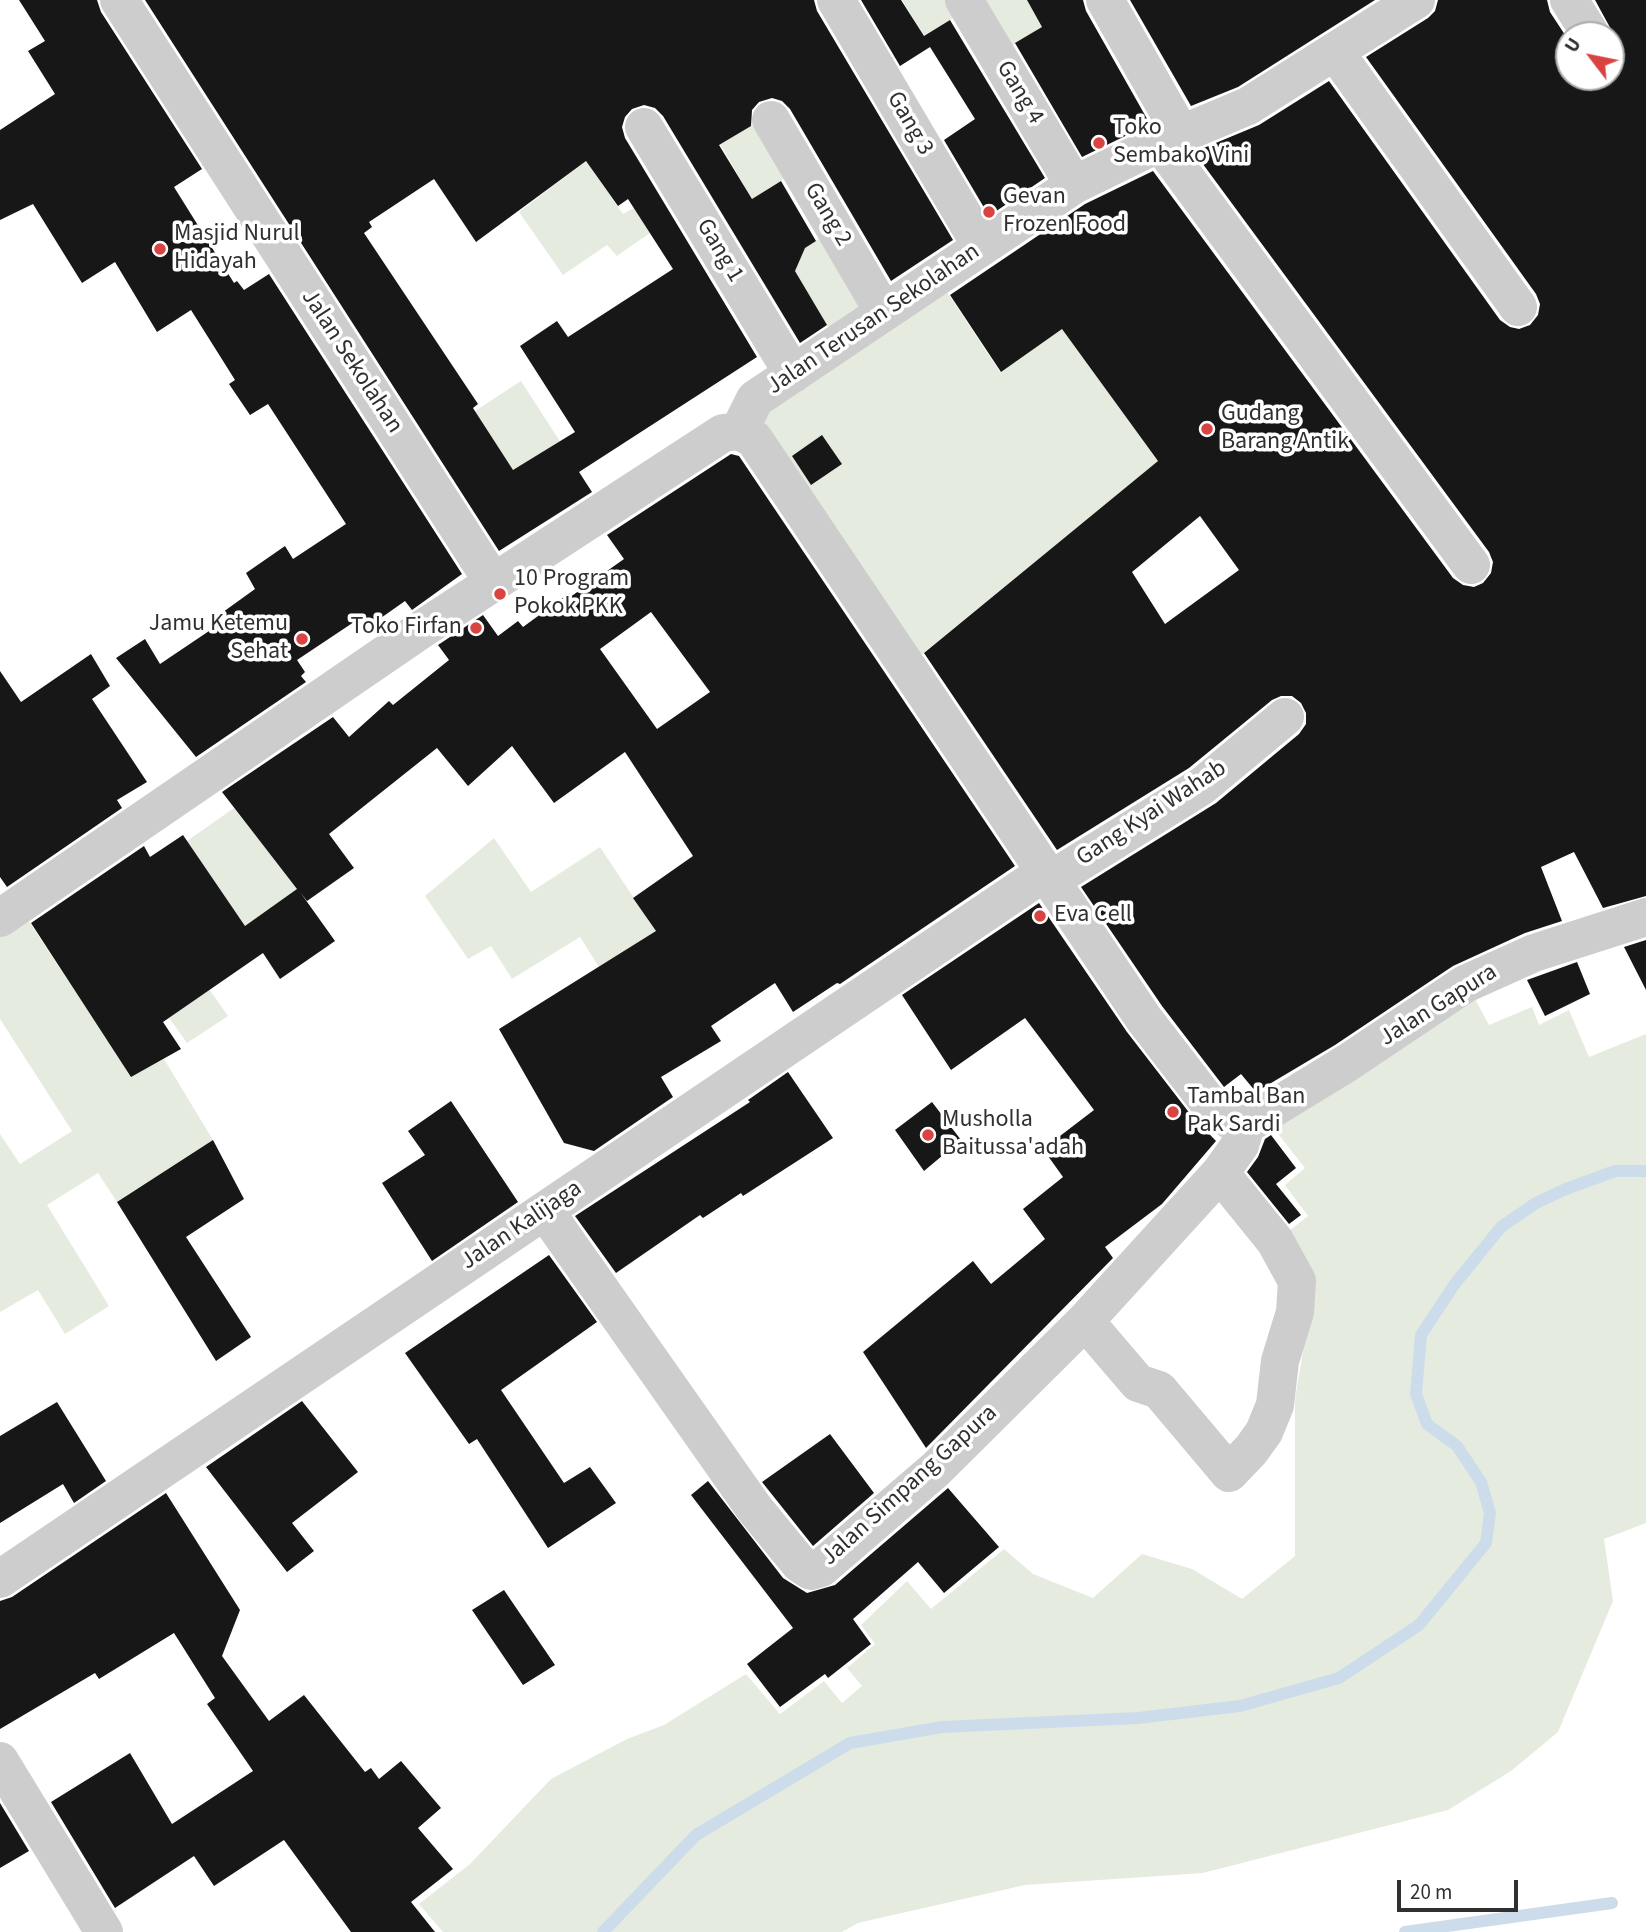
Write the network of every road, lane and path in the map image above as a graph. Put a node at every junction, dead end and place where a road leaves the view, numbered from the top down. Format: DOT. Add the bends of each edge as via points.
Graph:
graph roads {
  1 [pos="119,0"];
  2 [pos="836,0"];
  3 [pos="964,0"];
  4 [pos="1105,0"];
  5 [pos="1416,0"];
  6 [pos="1569,0"];
  7 [pos="1582,21"];
  8 [pos="1336,53"];
  9 [pos="771,120"];
  10 [pos="645,127"];
  11 [pos="1171,139"];
  12 [pos="1084,180"];
  13 [pos="982,247"];
  14 [pos="1518,307"];
  15 [pos="883,311"];
  16 [pos="793,374"];
  17 [pos="739,432"];
  18 [pos="1471,565"];
  19 [pos="493,582"];
  20 [pos="1285,717"];
  21 [pos="1046,877"];
  22 [pos="1646,917"];
  23 [pos="0,918"];
  24 [pos="1246,1125"];
  25 [pos="1220,1173"];
  26 [pos="545,1211"];
  27 [pos="1085,1321"];
  28 [pos="0,1579"];
  29 [pos="0,1760"];
  30 [pos="104,1932"];
  1 -- 19 [label="street, Jalan Sekolahan"];
  2 -- 13 [label="street, Gang 3"];
  3 -- 12 [label="street, Gang 4"];
  4 -- 11 [label="street"];
  5 -- 8 [label="street, Jalan Terusan Sekolahan"];
  6 -- 7 [label="street"];
  8 -- 11 [label="street, Jalan Terusan Sekolahan" via="1248,106"];
  8 -- 14 [label="street"];
  9 -- 15 [label="street, Gang 2"];
  10 -- 16 [label="street, Gang 1"];
  11 -- 12 [label="street, Jalan Terusan Sekolahan"];
  11 -- 18 [label="street"];
  12 -- 13 [label="street, Jalan Terusan Sekolahan"];
  13 -- 15 [label="street, Jalan Terusan Sekolahan"];
  15 -- 16 [label="street, Jalan Terusan Sekolahan"];
  16 -- 17 [label="street, Jalan Terusan Sekolahan" via="755,399"];
  17 -- 19 [label="street" via="723,433"];
  17 -- 21 [label="street" via="754,439"];
  19 -- 23 [label="street"];
  20 -- 21 [label="street, Gang Kyai Wahab" via="1202,786"];
  21 -- 24 [label="street" via="1198,1091 1230,1120"];
  21 -- 26 [label="street, Jalan Kalijaga"];
  22 -- 24 [label="street, Jalan Gapura" via="1534,953 1465,984"];
  24 -- 25 [label="street, Jalan Simpang Gapura" via="1240,1145"];
  25 -- 27 [label="street, Jalan Simpang Gapura"];
  25 -- 27 [label="street" via="1275,1241 1297,1281 1275,1405 1251,1450 1229,1473 1158,1390 1138,1383"];
  26 -- 27 [label="street, Jalan Simpang Gapura" via="754,1508 811,1571 821,1568 936,1469"];
  26 -- 28 [label="street, Jalan Kalijaga"];
  29 -- 30 [label="street"];
}
